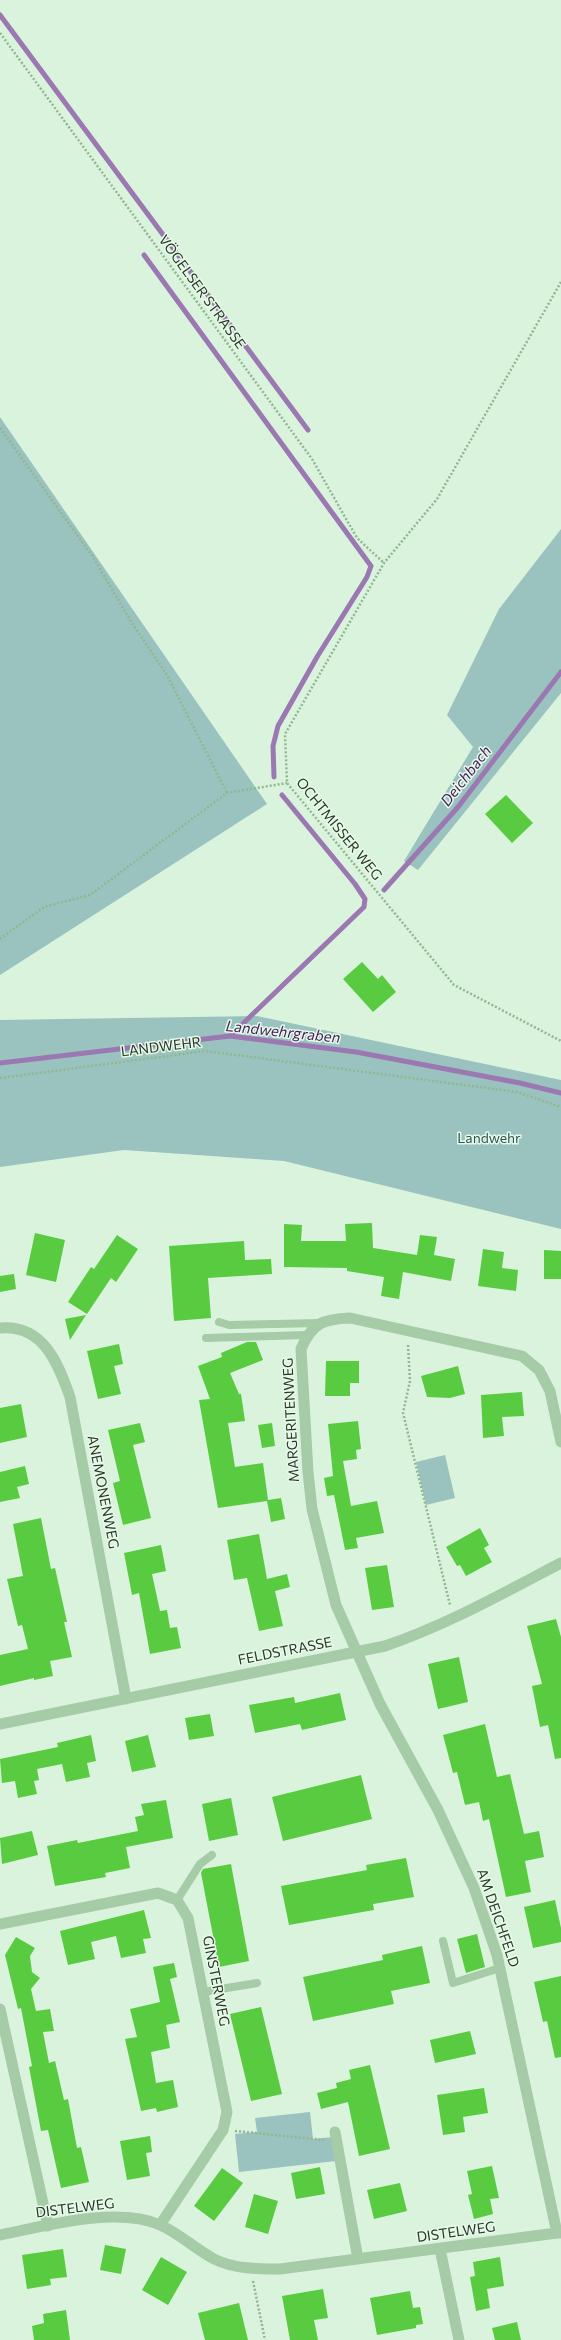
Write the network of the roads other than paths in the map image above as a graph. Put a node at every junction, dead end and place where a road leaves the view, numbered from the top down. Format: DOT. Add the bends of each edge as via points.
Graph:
graph roads {
  1 [pos="219,1322"];
  2 [pos="319,1323"];
  3 [pos="0,1328"];
  4 [pos="307,1335"];
  5 [pos="206,1338"];
  6 [pos="561,1442"];
  7 [pos="561,1563"];
  8 [pos="356,1652"];
  9 [pos="126,1699"];
  10 [pos="0,1724"];
  11 [pos="212,1855"];
  12 [pos="177,1900"];
  13 [pos="2,1926"];
  14 [pos="443,1941"];
  15 [pos="500,1968"];
  16 [pos="257,1983"];
  17 [pos="203,1992"];
  18 [pos="0,2009"];
  19 [pos="336,2136"];
  20 [pos="160,2225"];
  21 [pos="48,2226"];
  22 [pos="559,2233"];
  23 [pos="0,2235"];
  24 [pos="440,2249"];
  25 [pos="358,2259"];
  26 [pos="459,2340"];
  1 -- 2 [label="lane" via="228,1325"];
  2 -- 4 [label="street, MARGERITENWEG"];
  2 -- 6 [label="street" via="335,1318 350,1318 522,1356 539,1370 550,1391"];
  3 -- 9 [label="street, ANEMONENWEG" via="23,1329 40,1340 60,1369 70,1397"];
  4 -- 5 [label="lane"];
  4 -- 8 [label="street, MARGERITENWEG" via="301,1349 312,1509 336,1605"];
  7 -- 8 [label="street, FELDSTRASSE" via="454,1620 414,1637"];
  8 -- 9 [label="street, FELDSTRASSE"];
  8 -- 15 [label="street, AM DEICHFELD" via="380,1704 442,1817 474,1888"];
  9 -- 10 [label="street, FELDSTRASSE"];
  11 -- 12 [label="lane" via="200,1864"];
  12 -- 13 [label="street" via="158,1893"];
  12 -- 17 [label="street, GINSTERWEG" via="188,1918"];
  14 -- 15 [label="lane" via="453,1983"];
  15 -- 22 [label="street, AM DEICHFELD"];
  16 -- 17 [label="lane"];
  17 -- 20 [label="street, GINSTERWEG" via="227,2112 223,2130"];
  18 -- 21 [label="street"];
  19 -- 25 [label="street"];
  20 -- 21 [label="street, DISTELWEG" via="134,2217 109,2216"];
  20 -- 25 [label="street, DISTELWEG" via="215,2259 250,2269 280,2269"];
  21 -- 23 [label="street, DISTELWEG"];
  22 -- 24 [label="street, DISTELWEG"];
  24 -- 25 [label="street, DISTELWEG"];
  24 -- 26 [label="street"];
}
